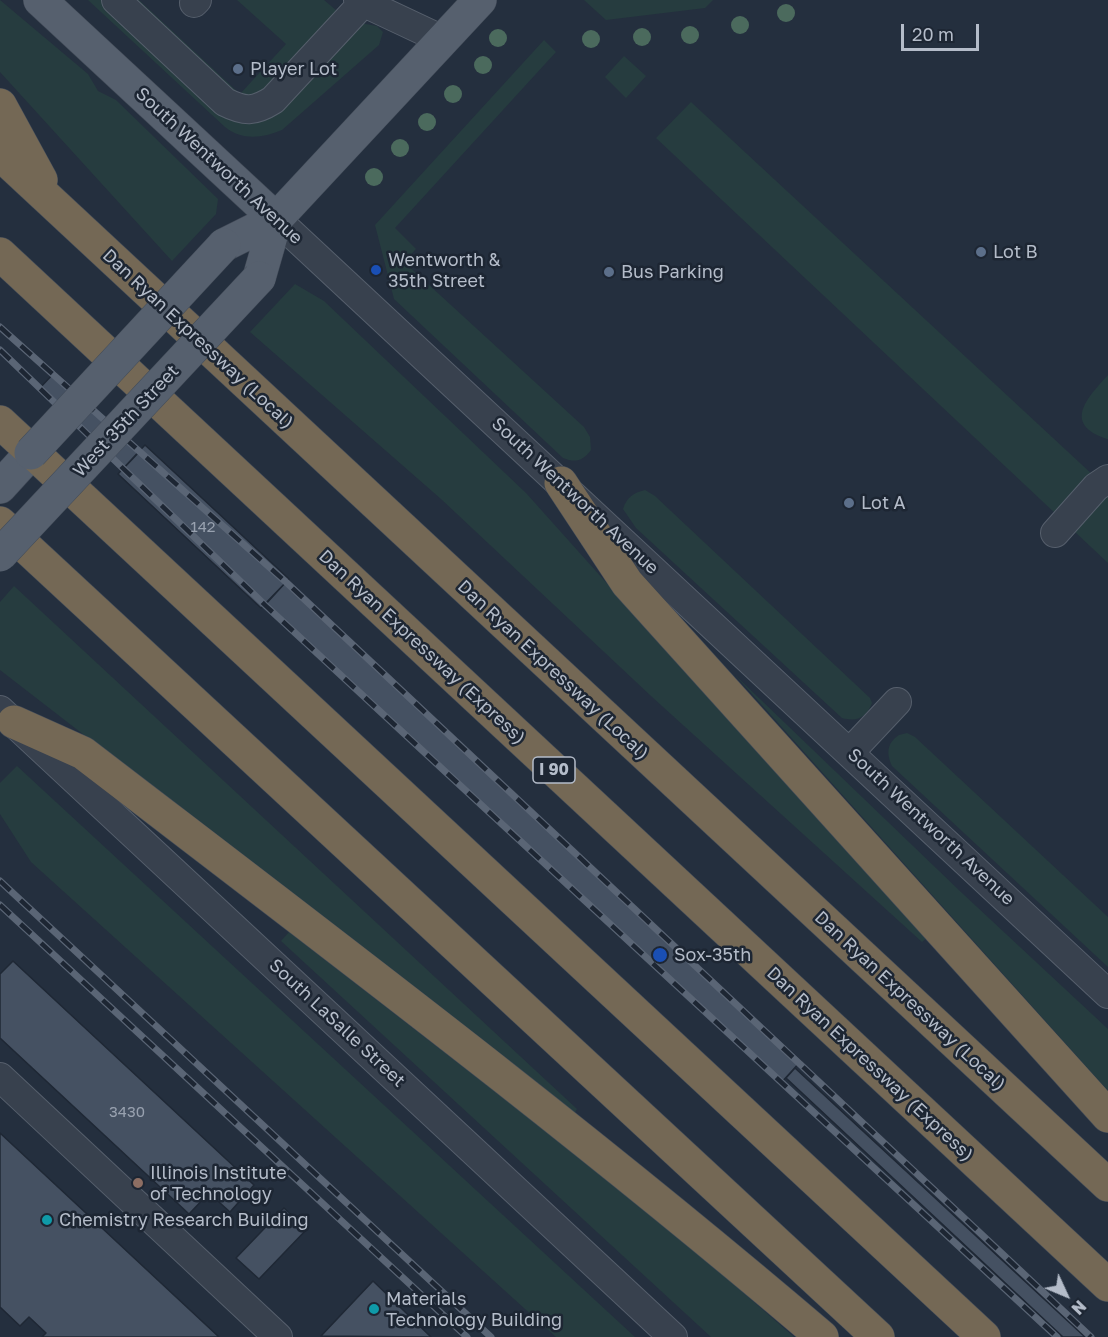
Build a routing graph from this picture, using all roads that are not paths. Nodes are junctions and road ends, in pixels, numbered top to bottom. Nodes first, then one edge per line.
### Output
1 (40, 0) edge
2 (116, 0) edge
3 (480, 0) edge
4 (360, 1) edge
5 (443, 40) junction
6 (0, 105) edge
7 (0, 154) edge
8 (55, 205) junction
9 (276, 219) junction
10 (0, 254) edge
11 (0, 422) edge
12 (1108, 479) edge
13 (561, 483) junction
14 (0, 487) edge
15 (0, 523) edge
16 (1055, 532) dead end
17 (0, 555) edge
18 (897, 702) dead end
19 (7, 716) edge
20 (850, 752) junction
21 (1108, 994) edge
22 (0, 1077) edge
23 (1108, 1116) edge
24 (1108, 1185) edge
25 (1108, 1285) edge
26 (278, 1337) edge
27 (673, 1337) edge
28 (822, 1337) edge
29 (878, 1337) edge
30 (984, 1337) edge

1 - 9 main road, South Wentworth Avenue
2 - 4 street
3 - 5 main road, West 35th Street
4 - 5 street
5 - 9 main road, West 35th Street
6 - 8 highway
7 - 8 highway, Dan Ryan Expressway (Local)
8 - 24 highway, Dan Ryan Expressway (Local)
9 - 13 street, South Wentworth Avenue
9 - 14 main road, West 35th Street, bridge
9 - 17 main road, West 35th Street, bridge
10 - 25 highway, Dan Ryan Expressway (Express) / I 90
11 - 30 highway
12 - 16 street
13 - 20 street, South Wentworth Avenue
13 - 23 highway
15 - 29 highway
18 - 20 street
19 - 27 street, South LaSalle Street
19 - 28 highway
20 - 21 street, South Wentworth Avenue
22 - 26 street

